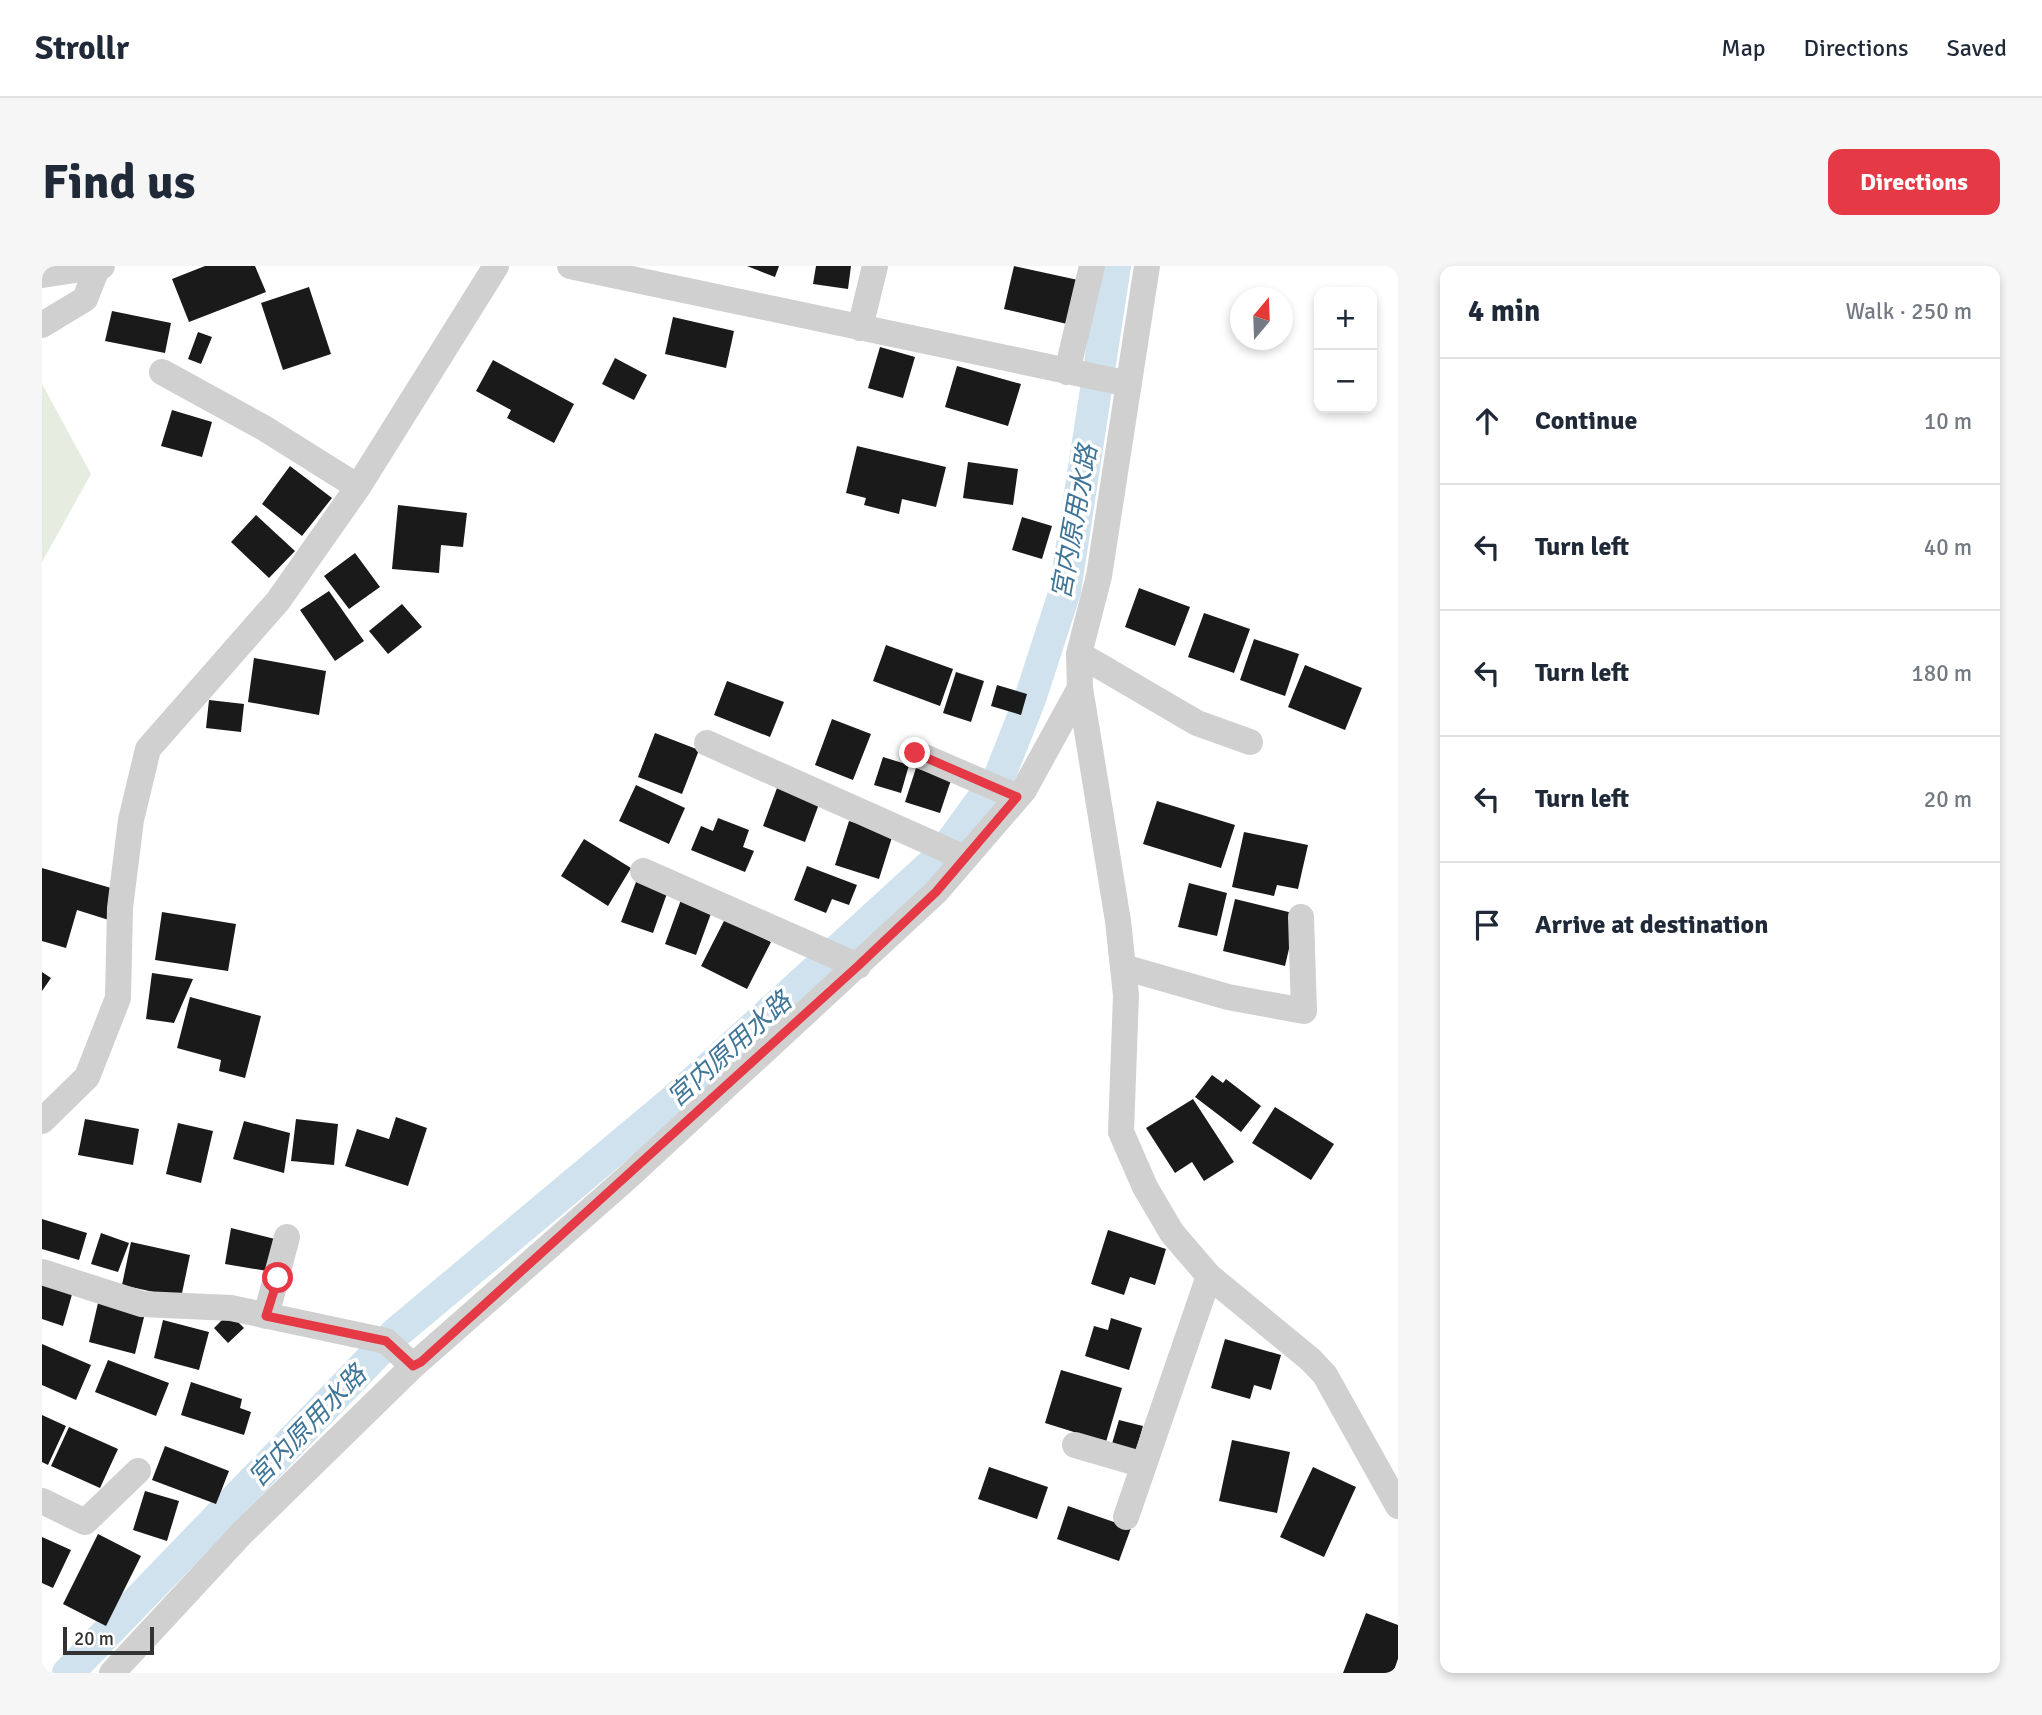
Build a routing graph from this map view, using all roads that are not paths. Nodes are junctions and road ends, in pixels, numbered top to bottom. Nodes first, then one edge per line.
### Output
1 (100, 266) edge
2 (496, 266) edge
3 (570, 266) edge
4 (875, 266) edge
5 (1092, 266) edge
6 (1147, 266) edge
7 (42, 275) edge
8 (42, 325) edge
9 (860, 328) junction
10 (162, 372) dead end
11 (1073, 373) junction
12 (1123, 382) junction
13 (358, 487) junction
14 (1079, 654) junction
15 (1080, 688) junction
16 (1250, 742) dead end
17 (707, 743) dead end
18 (915, 753) dead end
19 (1016, 797) junction
20 (964, 858) junction
21 (643, 871) dead end
22 (1301, 917) dead end
23 (857, 966) junction
24 (1123, 967) junction
25 (42, 1121) edge
26 (287, 1237) dead end
27 (42, 1272) edge
28 (1209, 1276) junction
29 (266, 1316) junction
30 (410, 1363) junction
31 (1075, 1445) dead end
32 (1143, 1465) junction
33 (138, 1471) dead end
34 (42, 1502) edge
35 (1398, 1506) edge
36 (1126, 1517) dead end
37 (111, 1673) edge

1 - 7 street
1 - 8 street
2 - 13 street
3 - 9 street
4 - 9 street
5 - 11 street
6 - 12 street
9 - 11 street
10 - 13 street
11 - 12 street
12 - 14 street
13 - 25 street
14 - 15 street
14 - 16 street
15 - 19 street
15 - 24 street
17 - 20 street
18 - 19 street
19 - 20 street
20 - 23 street
21 - 23 street
22 - 24 street
23 - 30 street
24 - 28 street
26 - 29 street
27 - 29 street
28 - 32 street
28 - 35 street
29 - 30 street
30 - 37 street
31 - 32 street
32 - 36 street
33 - 34 street

